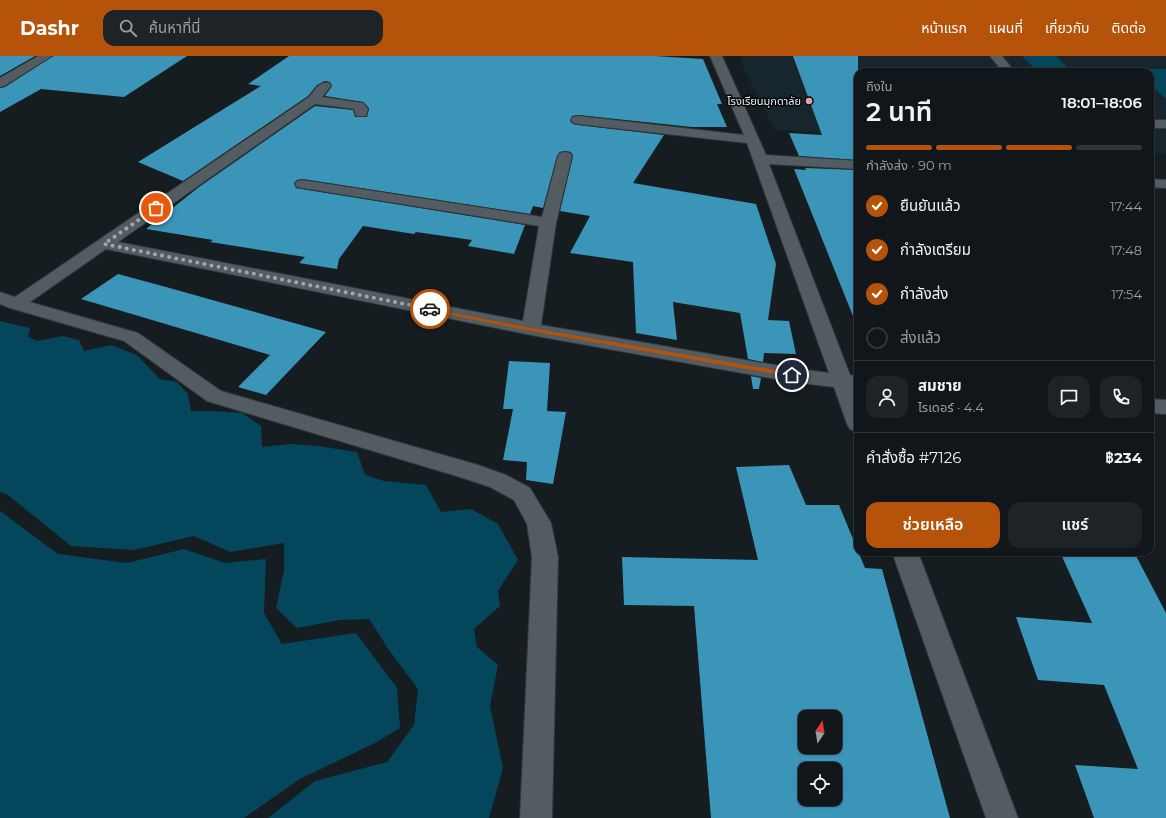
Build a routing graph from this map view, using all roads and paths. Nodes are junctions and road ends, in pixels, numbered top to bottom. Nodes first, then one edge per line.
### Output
1 (46, 56) edge
2 (716, 56) edge
3 (996, 56) edge
4 (1006, 68) edge
5 (0, 83) edge
6 (324, 86) dead end
7 (313, 100) junction
8 (361, 113) dead end
9 (578, 120) dead end
10 (1154, 124) edge
11 (1166, 124) edge
12 (753, 140) junction
13 (565, 156) dead end
14 (760, 159) junction
15 (854, 165) edge
16 (1154, 183) edge
17 (302, 184) dead end
18 (1166, 184) edge
19 (548, 223) junction
20 (104, 244) junction
21 (8, 300) edge
22 (531, 330) junction
23 (850, 382) edge
24 (854, 403) edge
25 (1154, 406) edge
26 (1166, 407) edge
27 (906, 556) edge
28 (536, 818) edge
29 (1002, 818) edge

1 - 5 street
2 - 12 street
3 - 4 street
6 - 7 street
7 - 8 street
7 - 20 street
9 - 12 street
10 - 11 street
12 - 14 street
13 - 19 street
14 - 15 street
14 - 23 street
16 - 18 street
17 - 19 street
19 - 22 street
20 - 21 street
20 - 22 street
21 - 28 street
22 - 23 street
23 - 24 street
25 - 26 street
27 - 29 street

